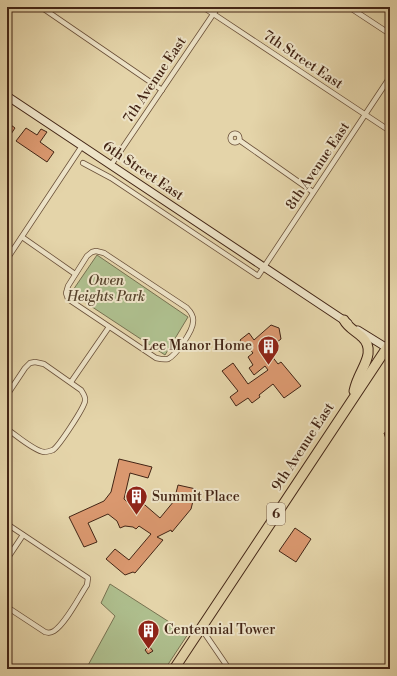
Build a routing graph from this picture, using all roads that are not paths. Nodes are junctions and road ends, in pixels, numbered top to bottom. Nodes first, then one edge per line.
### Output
1 (41, 7) edge
2 (203, 7) edge
3 (218, 7) edge
4 (349, 7) edge
5 (214, 14) junction
6 (390, 34) edge
7 (390, 77) edge
8 (162, 90) junction
9 (7, 96) edge
10 (365, 115) junction
11 (390, 132) edge
12 (239, 140) dead end
13 (82, 146) junction
14 (83, 163) dead end
15 (111, 165) junction
16 (313, 192) junction
17 (22, 237) junction
18 (7, 259) edge
19 (264, 267) junction
20 (75, 274) junction
21 (344, 320) junction
22 (109, 327) junction
23 (389, 347) edge
24 (70, 382) junction
25 (7, 394) edge
26 (351, 400) junction
27 (7, 430) edge
28 (7, 524) edge
29 (23, 535) junction
30 (7, 559) edge
31 (7, 607) edge
32 (201, 628) junction
33 (174, 669) edge
34 (229, 669) edge

1 - 8 street
2 - 5 street, 7th Street East
3 - 5 street, 7th Avenue East
4 - 6 street
5 - 8 street, 7th Avenue East
5 - 10 street, 7th Street East
7 - 10 street, 8th Avenue East
8 - 15 street, 7th Avenue East
9 - 13 main road, 6th Street East
10 - 11 street, 7th Street East
10 - 16 street, 8th Avenue East
12 - 16 street
13 - 15 main road, 6th Street East
13 - 17 street
14 - 19 street, 6th Street East
15 - 19 main road, 6th Street East
16 - 19 street, 8th Avenue East
17 - 18 street
17 - 20 street
19 - 21 main road, 6th Street East
20 - 22 street
20 - 22 street
21 - 23 main road, 6th Street East
21 - 26 highway
22 - 24 street
23 - 26 highway, 9th Avenue East / 6
24 - 25 street
24 - 27 street
26 - 32 highway, 9th Avenue East / 6
28 - 29 street
29 - 30 street
29 - 31 street
32 - 33 highway, 6
32 - 34 street

